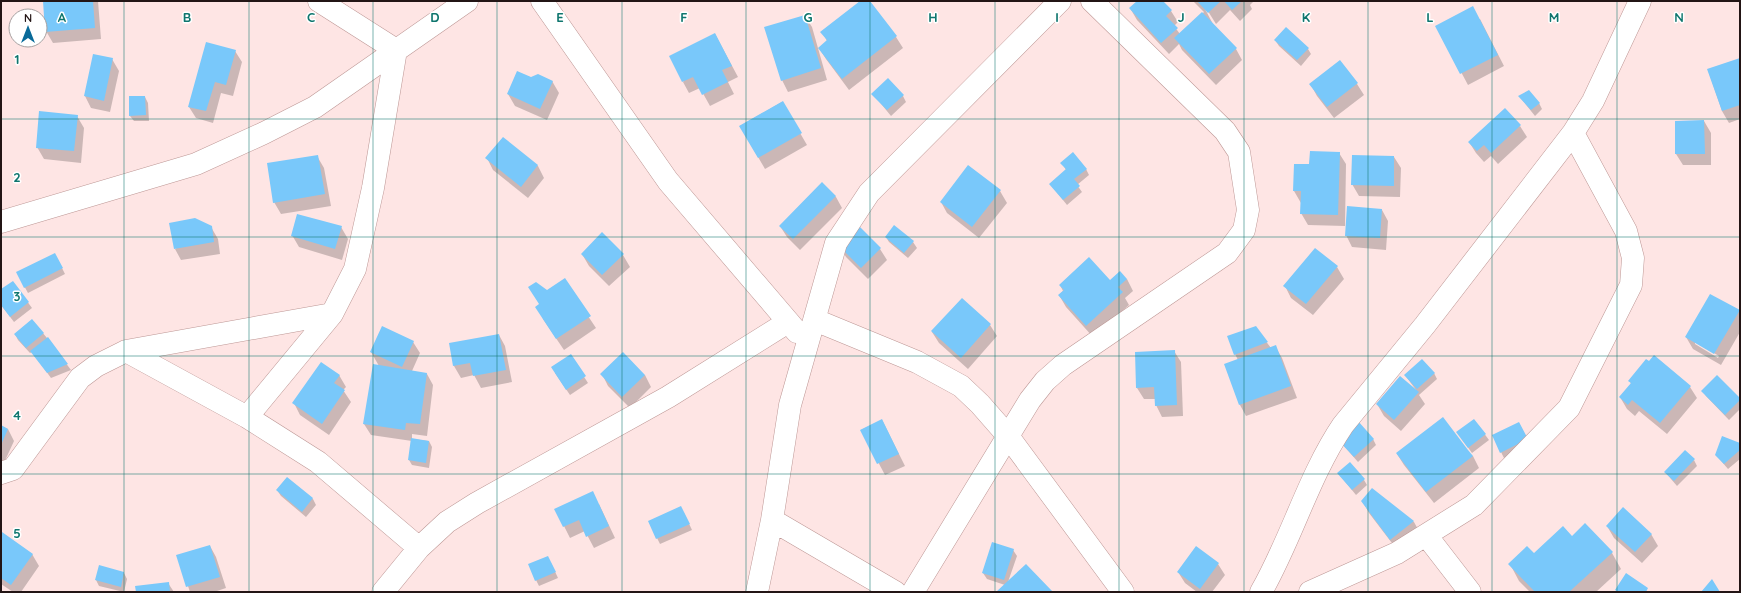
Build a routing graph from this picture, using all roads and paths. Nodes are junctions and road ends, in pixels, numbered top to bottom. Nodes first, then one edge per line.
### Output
1 (319, 1) edge
2 (467, 1) edge
3 (542, 1) edge
4 (1060, 1) edge
5 (1092, 1) edge
6 (1640, 1) edge
7 (396, 50) junction
8 (1573, 133) junction
9 (1, 222) edge
10 (332, 314) junction
11 (815, 320) junction
12 (788, 322) junction
13 (808, 345) junction
14 (126, 351) junction
15 (247, 417) junction
16 (1008, 436) junction
17 (1, 473) edge
18 (772, 520) junction
19 (1426, 535) junction
20 (419, 548) junction
21 (383, 592) edge
22 (756, 592) edge
23 (895, 592) edge
24 (913, 592) edge
25 (1124, 592) edge
26 (1261, 592) edge
27 (1310, 592) edge
28 (1470, 592) edge

1 - 7 street
2 - 7 street
3 - 12 street
4 - 11 street
5 - 16 street
6 - 8 street
7 - 9 street
7 - 10 street
8 - 19 street
8 - 26 street
10 - 14 street
10 - 15 street
11 - 13 street
11 - 16 street
12 - 13 street
12 - 20 street
13 - 18 street
14 - 15 street
14 - 17 street
15 - 20 street
16 - 24 street
16 - 25 street
18 - 22 street
18 - 23 street
19 - 27 street
19 - 28 street
20 - 21 street

